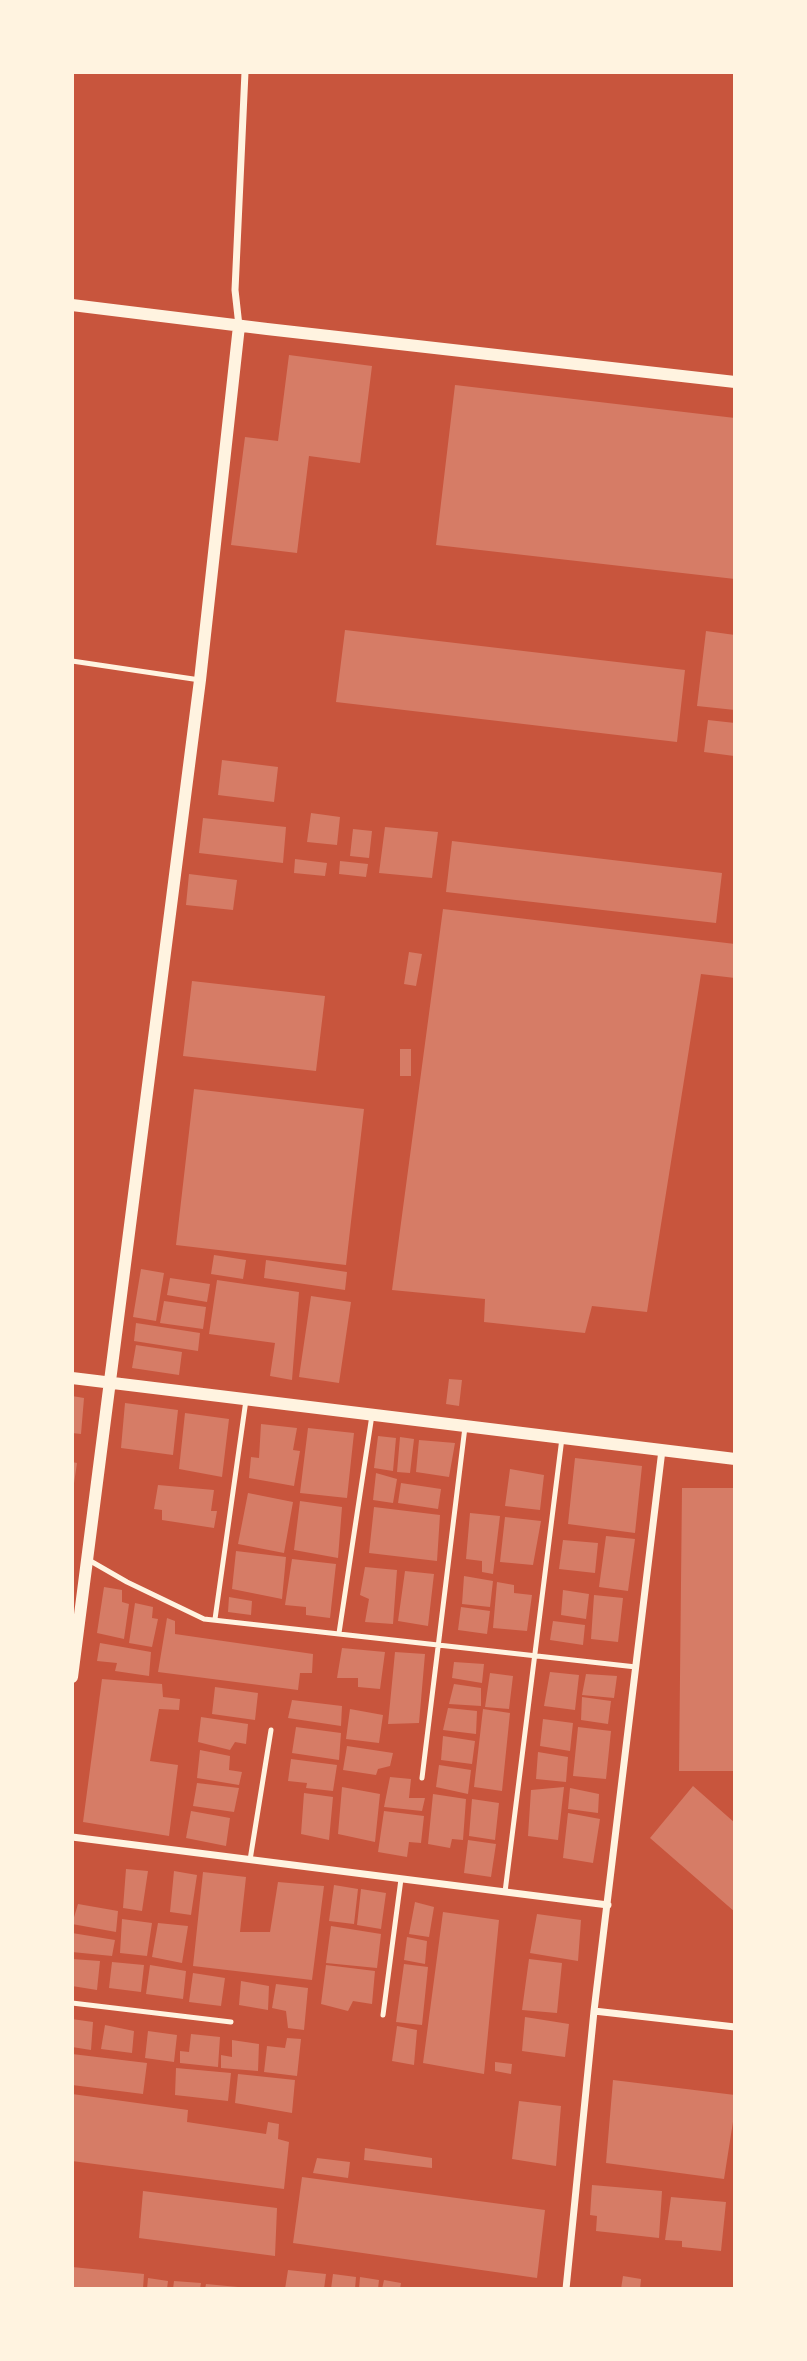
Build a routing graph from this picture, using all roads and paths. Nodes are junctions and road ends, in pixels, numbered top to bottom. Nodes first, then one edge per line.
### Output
1 (245, 72) edge
2 (72, 305) edge
3 (239, 326) junction
4 (735, 382) edge
5 (72, 661) edge
6 (200, 680) junction
7 (72, 1378) edge
8 (110, 1383) junction
9 (246, 1399) junction
10 (372, 1415) junction
11 (465, 1426) junction
12 (562, 1438) junction
13 (662, 1450) junction
14 (735, 1459) edge
15 (87, 1559) junction
16 (215, 1619) junction
17 (339, 1633) junction
18 (438, 1644) junction
19 (535, 1655) junction
20 (636, 1667) junction
21 (72, 1677) edge
22 (271, 1730) dead end
23 (422, 1778) dead end
24 (72, 1837) edge
25 (250, 1860) junction
26 (401, 1879) junction
27 (505, 1892) junction
28 (608, 1905) junction
29 (72, 2003) edge
30 (594, 2011) junction
31 (383, 2015) dead end
32 (231, 2022) dead end
33 (735, 2027) edge
34 (566, 2289) edge

1 - 3 street
2 - 3 street
3 - 4 street
3 - 6 street
5 - 6 lane
6 - 8 street
7 - 8 street
8 - 9 street
8 - 15 street
9 - 10 street
9 - 16 lane
10 - 11 street
10 - 17 lane
11 - 12 street
11 - 18 lane
12 - 13 street
12 - 19 lane
13 - 14 street
13 - 20 street
15 - 16 lane
15 - 21 street
16 - 17 lane
17 - 18 lane
18 - 19 lane
18 - 23 lane
19 - 20 lane
19 - 27 lane
20 - 28 street
22 - 25 lane
24 - 25 street
25 - 26 street
26 - 27 street
26 - 31 lane
27 - 28 street
28 - 30 street
29 - 32 lane
30 - 33 street
30 - 34 street

